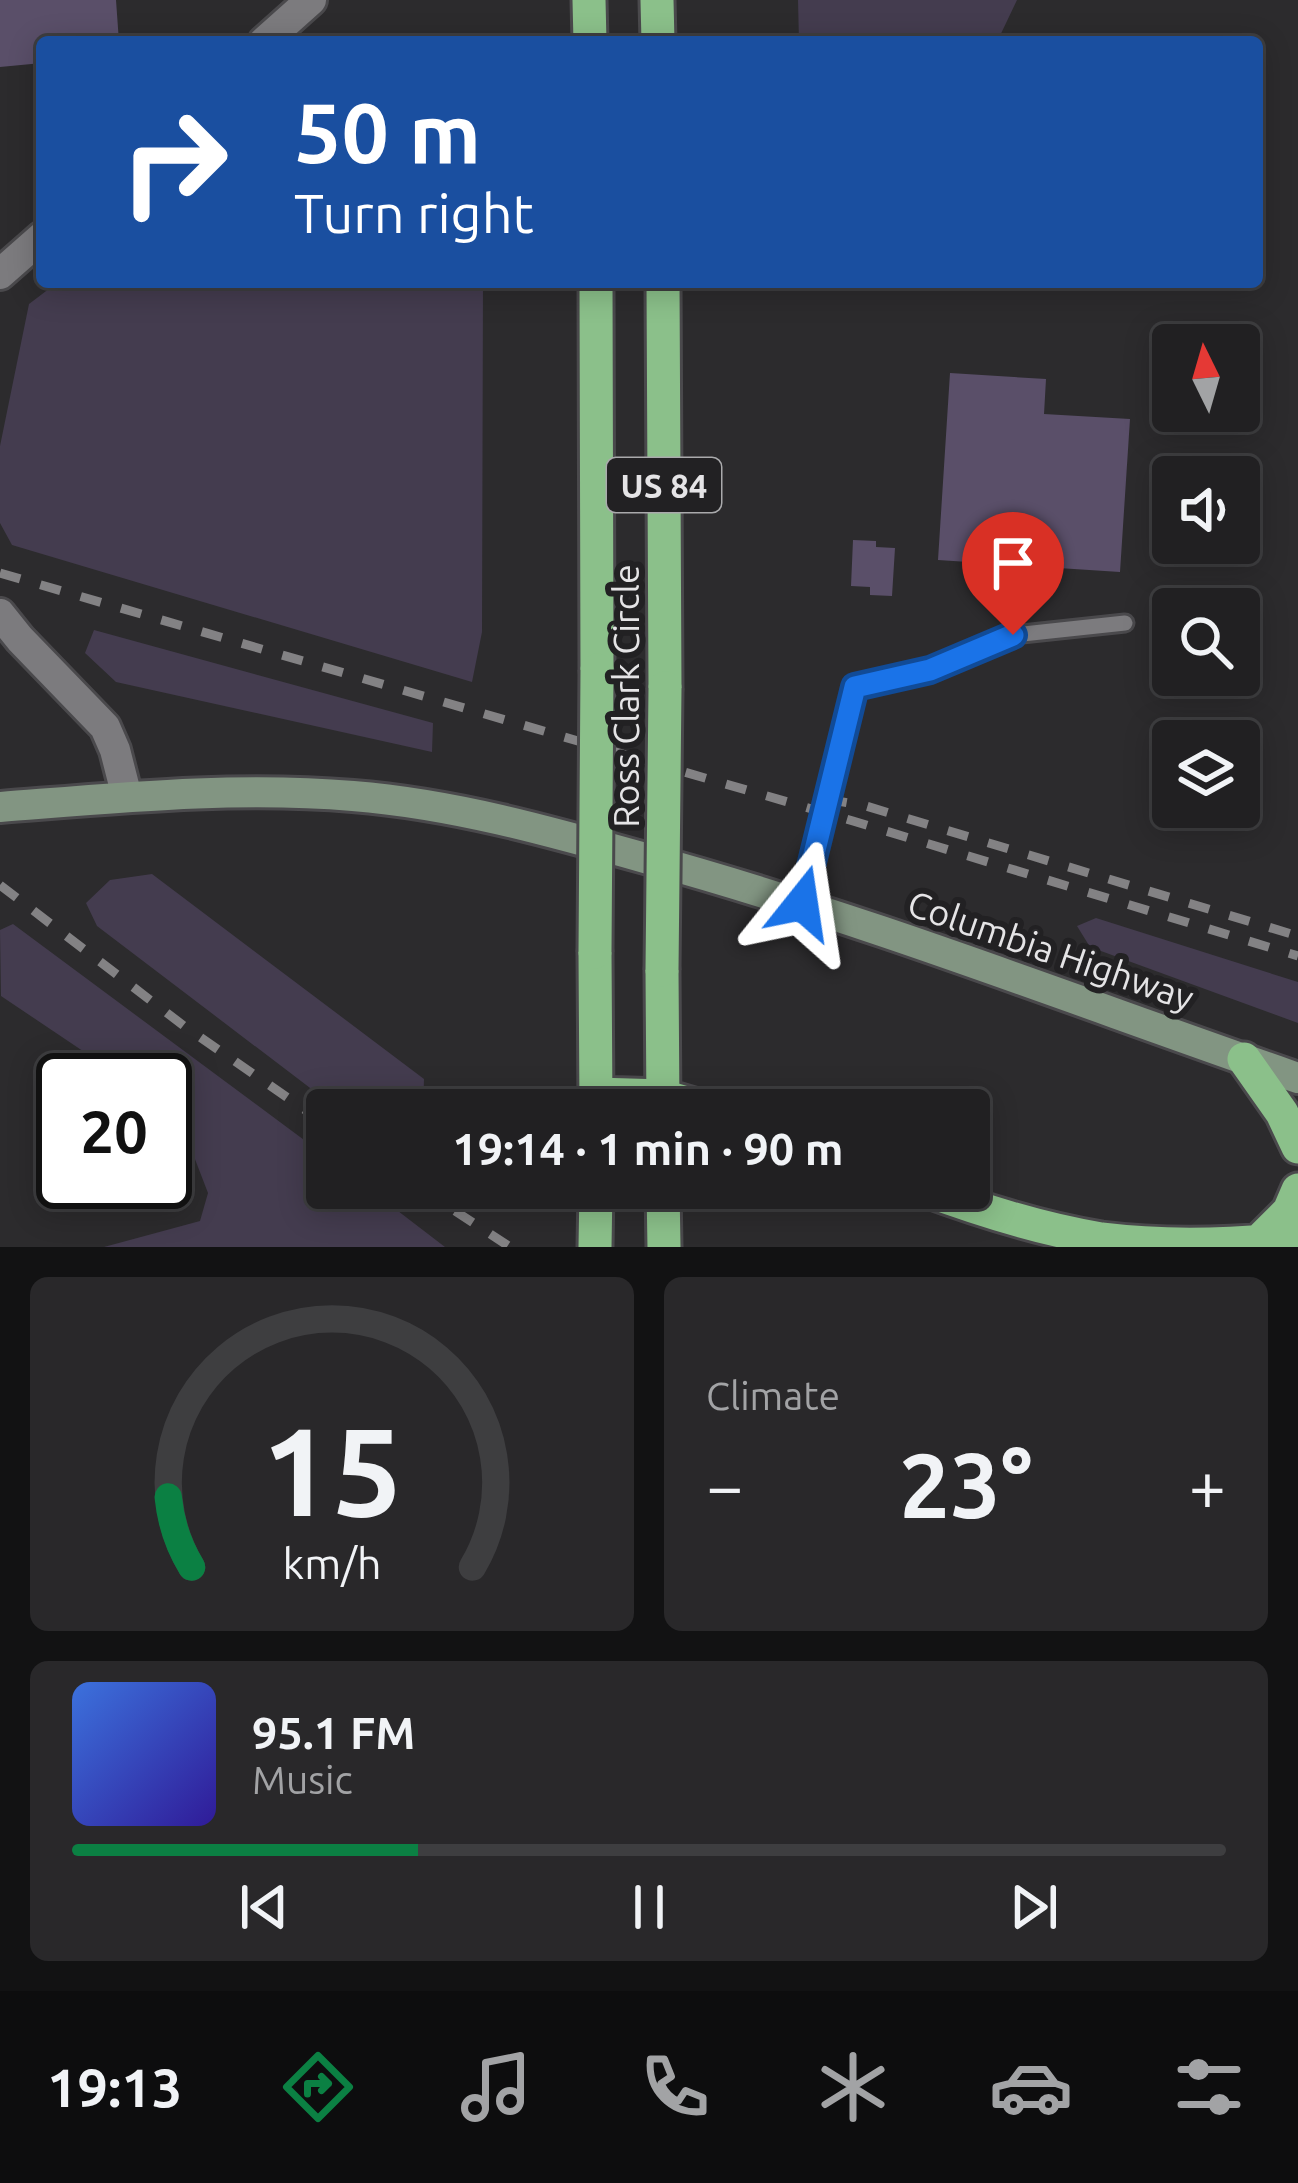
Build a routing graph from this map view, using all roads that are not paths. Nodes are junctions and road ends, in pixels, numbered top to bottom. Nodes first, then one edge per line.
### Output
1 (311, 0) edge
2 (589, 0) edge
3 (657, 0) edge
4 (271, 36) edge
5 (590, 36) edge
6 (658, 36) edge
7 (36, 242) edge
8 (0, 274) edge
9 (596, 288) edge
10 (663, 288) edge
11 (0, 614) edge
12 (1124, 623) dead end
13 (128, 797) junction
14 (0, 807) edge
15 (802, 903) junction
16 (1244, 1059) junction
17 (1298, 1078) edge
18 (596, 1089) edge
19 (663, 1089) edge
20 (1298, 1147) edge
21 (1298, 1190) edge
22 (596, 1209) edge
23 (663, 1209) edge
24 (679, 1209) edge
25 (980, 1209) edge
26 (1298, 1238) edge
27 (664, 1242) edge
28 (1257, 1243) junction
29 (596, 1247) edge

1 - 4 street
2 - 5 highway
3 - 6 highway
7 - 8 street
9 - 18 highway, Ross Clark Circle / US 84, bridge
10 - 19 highway, Ross Clark Circle / US 84, bridge
11 - 13 street
12 - 15 lane
13 - 14 main road, Columbia Highway
13 - 15 main road, Columbia Highway
15 - 16 main road, Columbia Highway
16 - 17 main road, Columbia Highway
16 - 20 highway
21 - 28 highway
22 - 29 highway
23 - 27 highway
24 - 27 highway
25 - 28 highway
26 - 28 highway

